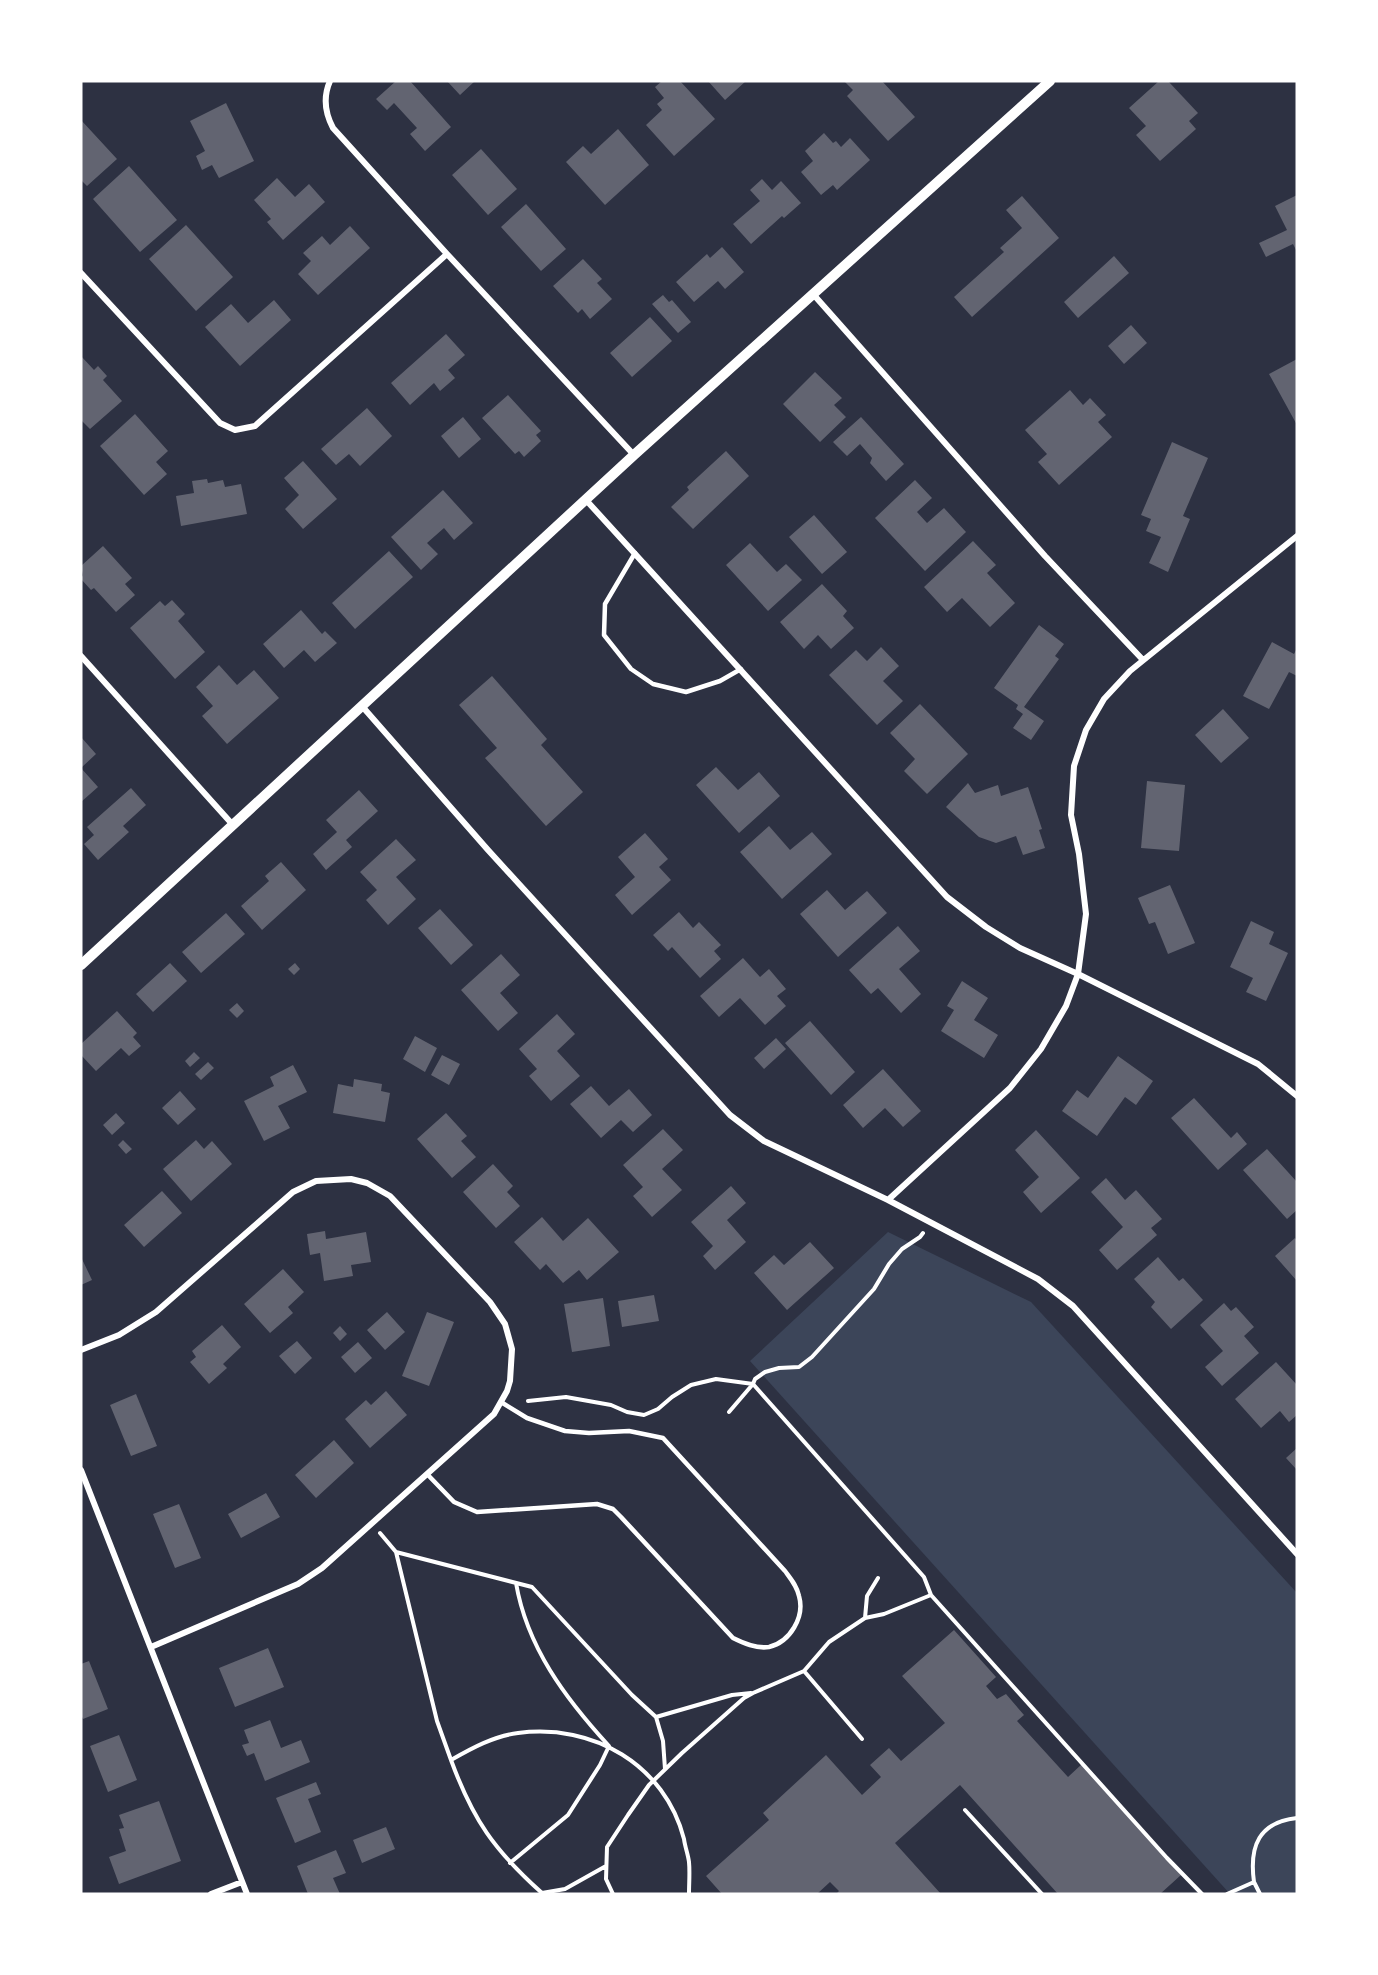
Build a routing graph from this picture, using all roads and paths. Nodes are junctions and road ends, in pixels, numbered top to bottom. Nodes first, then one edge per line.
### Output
1 (330, 81) edge
2 (1050, 81) edge
3 (447, 254) junction
4 (81, 273) edge
5 (813, 294) junction
6 (634, 455) junction
7 (586, 500) junction
8 (1297, 536) edge
9 (635, 553) junction
10 (81, 656) edge
11 (1143, 660) junction
12 (741, 669) junction
13 (361, 705) junction
14 (232, 825) junction
15 (81, 965) edge
16 (1078, 974) junction
17 (1297, 1096) edge
18 (888, 1200) junction
19 (929, 1222) junction
20 (81, 1350) edge
21 (753, 1384) junction
22 (501, 1402) junction
23 (729, 1412) dead end
24 (81, 1470) edge
25 (427, 1474) junction
26 (372, 1523) junction
27 (396, 1552) junction
28 (1297, 1554) edge
29 (878, 1578) dead end
30 (516, 1583) junction
31 (931, 1595) junction
32 (865, 1618) junction
33 (151, 1647) junction
34 (804, 1671) junction
35 (753, 1693) junction
36 (656, 1717) junction
37 (862, 1739) dead end
38 (609, 1746) junction
39 (451, 1760) junction
40 (665, 1769) junction
41 (653, 1781) junction
42 (965, 1810) dead end
43 (1297, 1818) edge
44 (510, 1863) junction
45 (606, 1866) junction
46 (242, 1882) junction
47 (1254, 1882) junction
48 (211, 1894) edge
49 (247, 1894) edge
50 (542, 1894) edge
51 (613, 1894) edge
52 (689, 1894) edge
53 (1042, 1894) edge
54 (1202, 1894) edge
55 (1227, 1894) edge
56 (1260, 1894) edge

1 - 3 street
2 - 5 street
3 - 4 street
3 - 6 street
5 - 6 street
5 - 11 street
6 - 7 street
7 - 9 street
7 - 13 street
8 - 11 street
9 - 12 street
9 - 12 lane
10 - 14 street
11 - 16 street
12 - 16 street
13 - 14 street
13 - 18 street
14 - 15 street
16 - 17 street
16 - 18 street
18 - 19 street
19 - 21 path
19 - 28 street
20 - 22 street
21 - 22 path
21 - 23 path
21 - 31 path
22 - 25 street
22 - 25 lane
24 - 33 street
25 - 26 street
26 - 27 path
26 - 33 street
27 - 30 path
27 - 39 path
29 - 32 path
30 - 36 path
30 - 38 path
31 - 32 path
31 - 54 path
32 - 34 path
33 - 46 street
34 - 35 path
34 - 37 path
35 - 36 path
35 - 40 path
36 - 40 path
38 - 39 path
38 - 41 path
38 - 44 path
39 - 44 path
40 - 41 path
41 - 45 path
41 - 52 path
42 - 53 path
43 - 47 path
44 - 50 path
45 - 50 path
45 - 51 path
46 - 48 street
46 - 49 street
47 - 55 path
47 - 56 path

